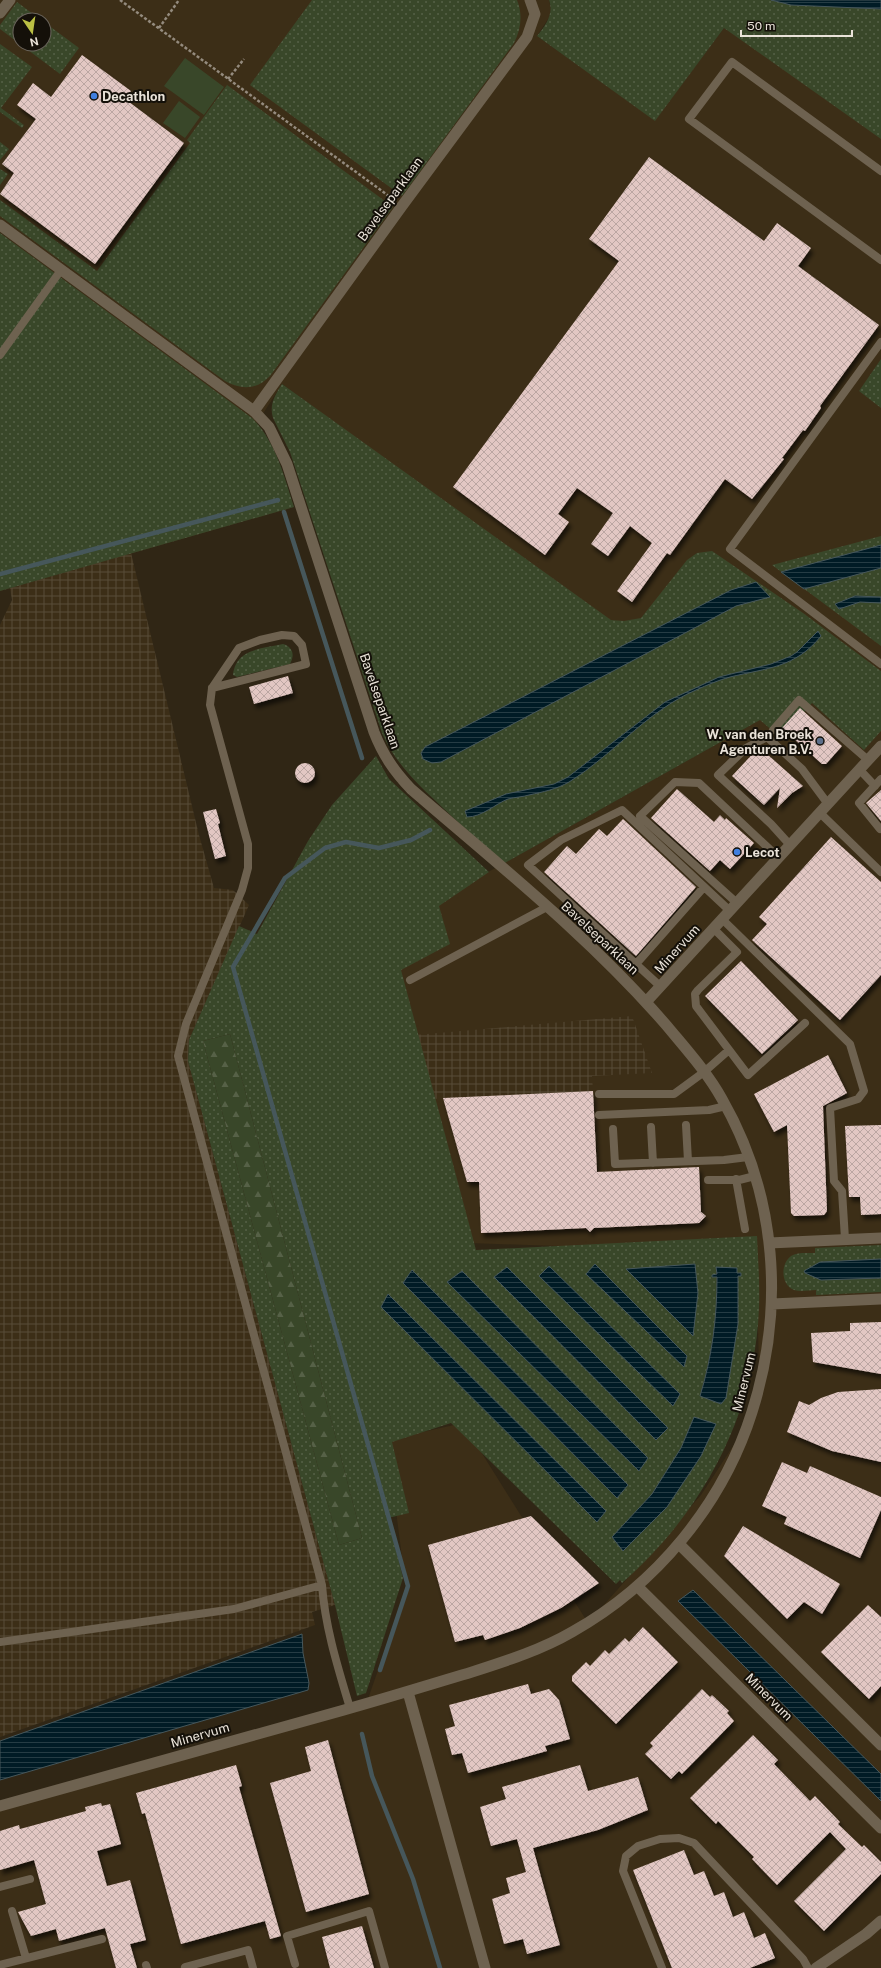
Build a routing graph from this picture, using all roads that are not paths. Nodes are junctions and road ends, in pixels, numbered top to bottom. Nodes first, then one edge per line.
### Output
1 (10, 0) edge
2 (530, 0) edge
3 (0, 13) edge
4 (881, 171) edge
5 (0, 225) edge
6 (881, 260) edge
7 (61, 270) junction
8 (881, 342) edge
9 (0, 355) edge
10 (254, 411) junction
11 (881, 664) edge
12 (212, 688) junction
13 (773, 730) dead end
14 (881, 746) edge
15 (868, 760) junction
16 (860, 770) junction
17 (881, 779) edge
18 (874, 786) junction
19 (828, 804) junction
20 (820, 813) junction
21 (880, 829) dead end
22 (790, 845) junction
23 (779, 858) junction
24 (881, 872) edge
25 (704, 887) junction
26 (547, 907) junction
27 (730, 911) junction
28 (714, 929) junction
29 (636, 964) junction
30 (410, 980) dead end
31 (661, 987) junction
32 (646, 1002) junction
33 (805, 1023) dead end
34 (729, 1050) junction
35 (704, 1072) junction
36 (599, 1094) dead end
37 (726, 1106) junction
38 (599, 1115) dead end
39 (686, 1125) dead end
40 (651, 1127) dead end
41 (613, 1129) dead end
42 (748, 1157) junction
43 (688, 1161) junction
44 (653, 1162) junction
45 (755, 1176) junction
46 (736, 1179) junction
47 (708, 1180) dead end
48 (746, 1229) dead end
49 (881, 1238) edge
50 (845, 1239) junction
51 (769, 1243) junction
52 (881, 1299) edge
53 (772, 1304) junction
54 (679, 1544) junction
55 (322, 1585) junction
56 (637, 1586) junction
57 (0, 1642) edge
58 (408, 1692) junction
59 (350, 1708) junction
60 (881, 1745) edge
61 (0, 1806) edge
62 (881, 1828) edge
63 (30, 1879) dead end
64 (0, 1887) edge
65 (12, 1911) dead end
66 (881, 1921) edge
67 (102, 1939) dead end
68 (26, 1958) junction
69 (295, 1964) dead end
70 (0, 1965) edge
71 (186, 1968) edge
72 (253, 1968) edge
73 (385, 1968) edge
74 (485, 1968) edge
75 (662, 1968) edge
76 (808, 1968) edge
77 (816, 1968) edge

1 - 3 street
2 - 10 street, Bavelseparklaan
4 - 6 lane
5 - 7 street, Bavelseparklaan
7 - 9 lane
7 - 10 street, Bavelseparklaan
8 - 11 lane
10 - 26 street, Bavelseparklaan
12 - 12 lane
12 - 55 lane
13 - 15 lane
14 - 15 street, Minervum
15 - 16 street, Minervum
16 - 18 lane
16 - 19 street, Minervum
17 - 18 lane
18 - 21 lane
19 - 20 street, Minervum
19 - 22 lane
20 - 22 street, Minervum
20 - 24 lane
22 - 23 street, Minervum
23 - 27 street, Minervum
23 - 27 lane
25 - 27 lane
25 - 29 lane
25 - 29 lane
26 - 30 lane
26 - 32 street, Bavelseparklaan
27 - 28 street, Minervum
27 - 50 lane
28 - 31 street, Minervum
28 - 34 lane
29 - 31 lane
31 - 32 street, Minervum
32 - 35 street, Minervum
33 - 34 lane
34 - 35 lane
35 - 36 lane
35 - 37 street, Minervum
37 - 38 lane
37 - 42 street, Minervum
39 - 43 lane
40 - 44 lane
41 - 44 lane
42 - 43 lane
42 - 45 street, Minervum
43 - 44 lane
45 - 46 lane
45 - 51 street, Minervum
46 - 47 lane
46 - 48 lane
49 - 50 street
50 - 51 street
51 - 53 street, Minervum
52 - 53 street
53 - 54 street, Minervum
54 - 56 street, Minervum
54 - 60 street
55 - 57 lane
55 - 59 lane
56 - 58 street, Minervum
56 - 62 street, Minervum
58 - 59 street, Minervum
58 - 74 street
59 - 61 street, Minervum
63 - 64 lane
65 - 68 lane
66 - 77 street
67 - 68 lane
68 - 70 lane
69 - 73 lane
71 - 72 lane
75 - 76 lane

